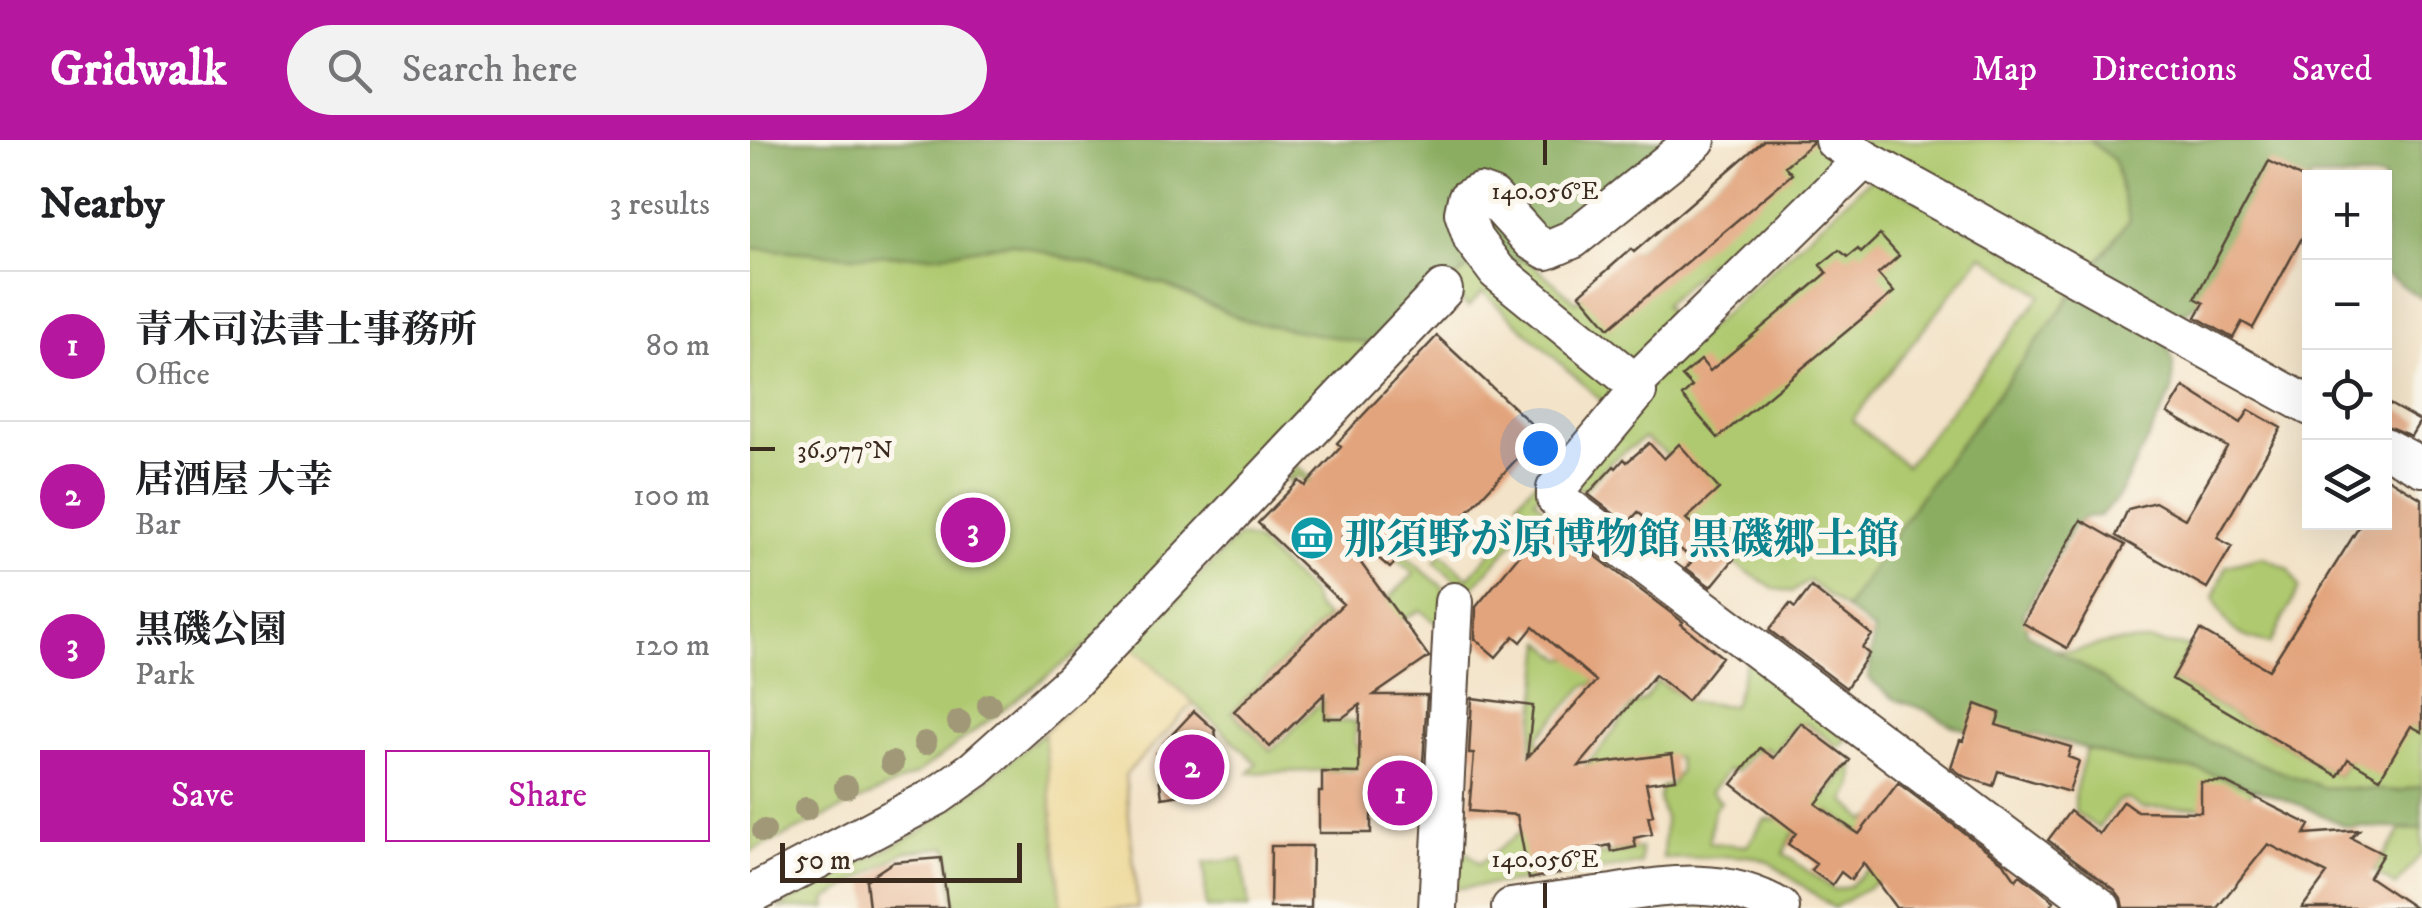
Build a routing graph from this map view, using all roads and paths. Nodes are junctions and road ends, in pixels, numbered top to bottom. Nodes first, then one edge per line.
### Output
1 (1696, 140) edge
2 (1849, 149) edge
3 (1443, 290) dead end
4 (1635, 383) junction
5 (2302, 402) edge
6 (2392, 450) edge
7 (2422, 467) edge
8 (1454, 602) dead end
9 (750, 895) edge
10 (1438, 908) edge
11 (1510, 908) edge
12 (1780, 908) edge
13 (2100, 908) edge

1 - 4 street
2 - 4 street
2 - 5 street
3 - 9 street
4 - 13 street
6 - 7 street
8 - 10 street
11 - 12 street

